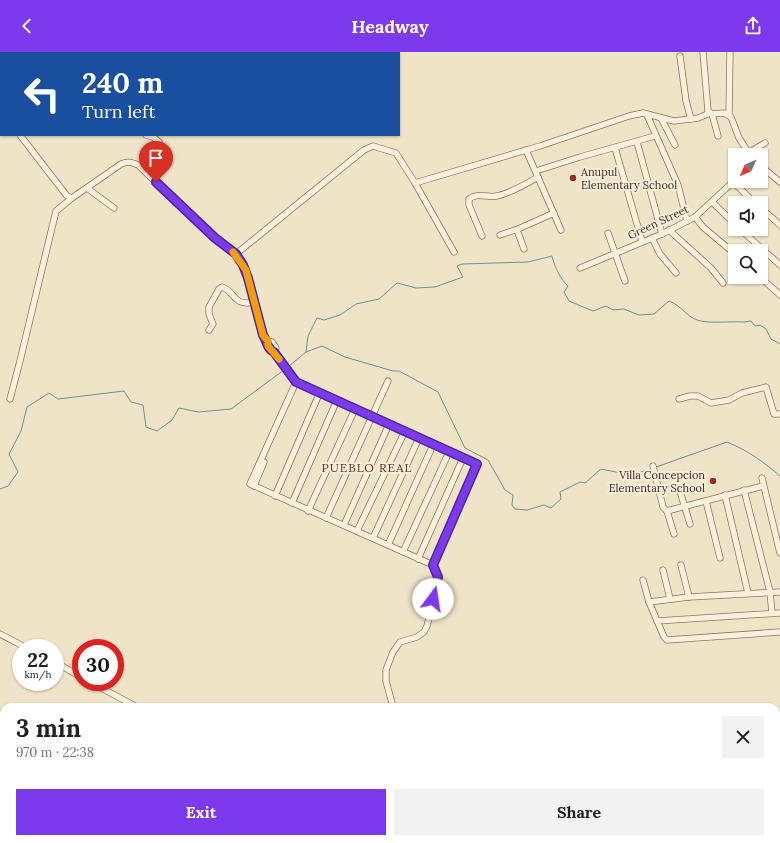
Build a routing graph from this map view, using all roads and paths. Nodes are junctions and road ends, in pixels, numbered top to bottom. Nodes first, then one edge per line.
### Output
1 (703, 52) edge
2 (730, 52) edge
3 (680, 56) dead end
4 (711, 114) junction
5 (647, 115) junction
6 (729, 115) junction
7 (661, 118) junction
8 (691, 119) junction
9 (21, 136) edge
10 (150, 136) edge
11 (655, 136) junction
12 (718, 136) dead end
13 (159, 142) dead end
14 (637, 142) junction
15 (765, 143) dead end
16 (675, 145) dead end
17 (615, 148) junction
18 (745, 148) edge
19 (758, 148) edge
20 (526, 150) junction
21 (536, 171) junction
22 (768, 172) edge
23 (538, 177) junction
24 (780, 182) edge
25 (415, 183) junction
26 (728, 187) edge
27 (86, 188) junction
28 (741, 188) edge
29 (748, 196) edge
30 (72, 198) junction
31 (712, 202) junction
32 (114, 208) dead end
33 (554, 213) junction
34 (768, 214) edge
35 (695, 217) junction
36 (728, 217) edge
37 (687, 221) junction
38 (780, 225) edge
39 (517, 230) junction
40 (561, 230) dead end
41 (670, 230) junction
42 (608, 233) dead end
43 (662, 234) junction
44 (500, 235) dead end
45 (482, 236) dead end
46 (748, 236) edge
47 (652, 238) junction
48 (642, 241) junction
49 (728, 248) edge
50 (524, 249) dead end
51 (454, 252) dead end
52 (614, 253) junction
53 (236, 254) junction
54 (780, 265) edge
55 (580, 268) dead end
56 (676, 273) dead end
57 (625, 281) dead end
58 (723, 283) dead end
59 (768, 284) edge
60 (780, 295) edge
61 (254, 302) junction
62 (209, 330) dead end
63 (388, 381) dead end
64 (298, 383) junction
65 (320, 392) junction
66 (10, 399) dead end
67 (679, 399) dead end
68 (337, 400) junction
69 (355, 409) junction
70 (780, 414) edge
71 (372, 417) junction
72 (389, 424) junction
73 (405, 431) junction
74 (419, 438) junction
75 (433, 445) junction
76 (449, 452) junction
77 (463, 458) junction
78 (653, 468) dead end
79 (762, 478) dead end
80 (763, 486) junction
81 (679, 488) dead end
82 (744, 490) junction
83 (725, 495) junction
84 (275, 496) junction
85 (706, 501) junction
86 (292, 504) junction
87 (685, 506) junction
88 (308, 511) junction
89 (668, 511) junction
90 (326, 518) junction
91 (690, 524) dead end
92 (344, 525) junction
93 (357, 531) junction
94 (674, 534) dead end
95 (373, 538) junction
96 (388, 544) junction
97 (403, 552) junction
98 (780, 553) edge
99 (720, 558) dead end
100 (418, 559) junction
101 (433, 565) junction
102 (681, 565) dead end
103 (663, 570) dead end
104 (644, 580) dead end
105 (770, 592) junction
106 (780, 592) edge
107 (748, 593) junction
108 (689, 597) junction
109 (670, 599) junction
110 (650, 602) junction
111 (772, 613) junction
112 (780, 613) edge
113 (656, 621) junction
114 (780, 632) edge
115 (0, 634) edge
116 (12, 640) edge
117 (107, 691) edge
118 (129, 703) edge
119 (393, 703) edge
120 (739, 843) edge
121 (743, 843) edge

1 - 4 street
2 - 6 street
3 - 8 street
4 - 6 street
4 - 8 street
4 - 12 street
5 - 7 street
5 - 11 street
5 - 20 street
6 - 18 street
7 - 8 street
7 - 16 street
9 - 30 street
10 - 13 street
11 - 14 street
11 - 37 street
14 - 17 street
14 - 43 street
15 - 19 street
17 - 21 street
17 - 48 street
20 - 21 street
20 - 25 street
21 - 23 street
22 - 24 street
23 - 33 street
23 - 45 street
25 - 51 street
25 - 53 street
26 - 31 street, Green Street
27 - 30 street
27 - 32 street
27 - 53 street
28 - 29 street
30 - 66 street
31 - 35 street, Green Street
31 - 36 street
33 - 39 street
33 - 40 street
34 - 38 street
35 - 37 street, Green Street
35 - 49 street
37 - 41 street, Green Street
39 - 44 street
39 - 50 street
41 - 43 street, Green Street
41 - 58 street
42 - 52 street
43 - 47 street, Green Street
46 - 54 street
47 - 48 street, Green Street
47 - 56 street
48 - 52 street, Green Street
52 - 55 street, Green Street
52 - 57 street
53 - 61 street
59 - 60 street
61 - 62 street
61 - 64 street
63 - 71 street
64 - 65 street
64 - 84 street
65 - 68 street
65 - 84 street
67 - 70 street
68 - 69 street
68 - 86 street
69 - 71 street
69 - 88 street
71 - 72 street
71 - 90 street
72 - 73 street
72 - 92 street
73 - 74 street
73 - 93 street
74 - 75 street
74 - 95 street
75 - 76 street
75 - 96 street
76 - 77 street
76 - 97 street
77 - 100 street
77 - 101 street
78 - 89 street
79 - 80 street
80 - 82 street
80 - 98 street
81 - 87 street
82 - 83 street
82 - 105 street
83 - 85 street
83 - 107 street
84 - 86 street
85 - 87 street
85 - 99 street
86 - 88 street
87 - 89 street
87 - 91 street
88 - 90 street
89 - 94 street
90 - 92 street
92 - 93 street
93 - 95 street
95 - 96 street
96 - 97 street
97 - 100 street
100 - 101 street
101 - 119 street
102 - 108 street
103 - 109 street
104 - 110 street
105 - 106 street
105 - 107 street
105 - 111 street
107 - 108 street
108 - 109 street
109 - 110 street
110 - 113 street
111 - 112 street
111 - 113 street
113 - 114 street
115 - 116 street
117 - 118 street
120 - 121 street

